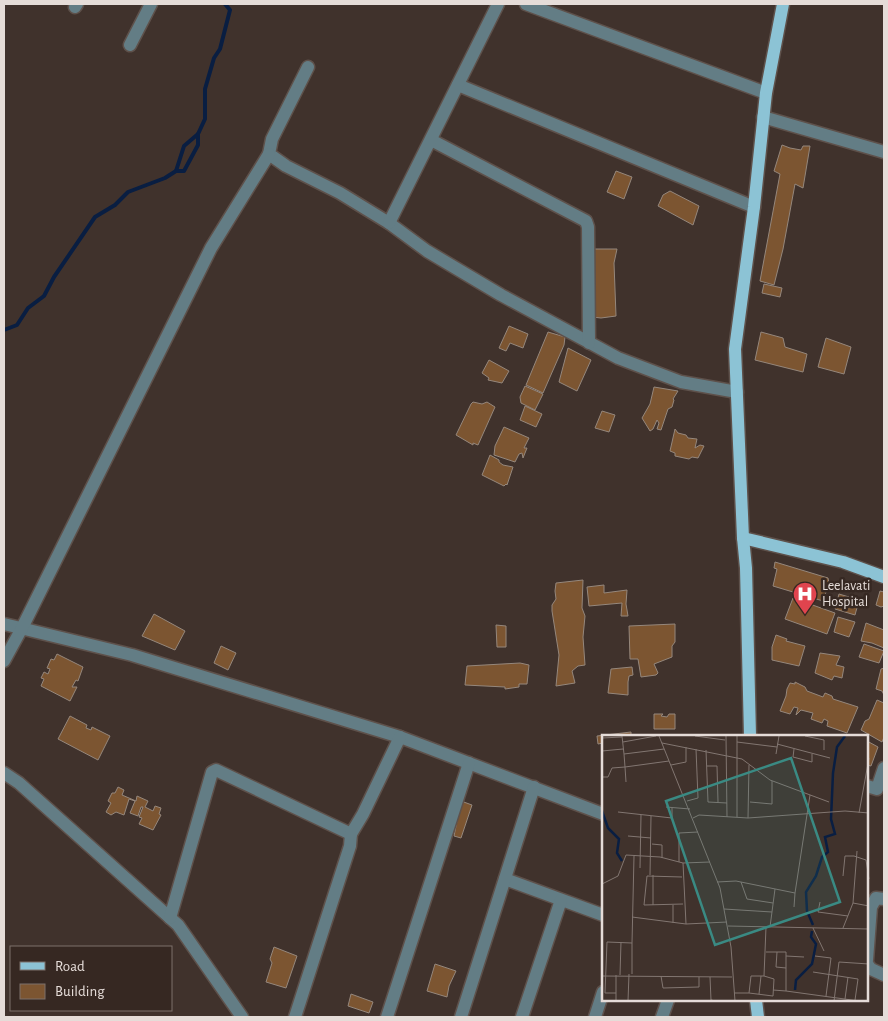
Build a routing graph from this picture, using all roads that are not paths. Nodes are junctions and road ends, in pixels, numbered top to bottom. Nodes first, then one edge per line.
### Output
1 (151, 4) edge
2 (498, 4) edge
3 (526, 4) edge
4 (783, 4) edge
5 (130, 45) dead end
6 (308, 67) dead end
7 (458, 85) junction
8 (766, 93) junction
9 (763, 117) junction
10 (431, 140) junction
11 (884, 152) edge
12 (270, 154) junction
13 (754, 206) junction
14 (389, 223) junction
15 (589, 343) junction
16 (737, 392) junction
17 (743, 538) junction
18 (884, 576) edge
19 (4, 624) edge
20 (22, 628) junction
21 (4, 661) edge
22 (750, 735) edge
23 (400, 737) junction
24 (469, 763) junction
25 (884, 768) edge
26 (4, 773) edge
27 (868, 786) edge
28 (534, 787) junction
29 (602, 814) edge
30 (351, 834) junction
31 (505, 879) junction
32 (884, 899) edge
33 (561, 900) junction
34 (602, 915) edge
35 (170, 918) junction
36 (868, 947) edge
37 (868, 965) edge
38 (884, 975) edge
39 (602, 995) edge
40 (668, 1001) edge
41 (756, 1001) edge
42 (242, 1017) edge
43 (295, 1017) edge
44 (387, 1017) edge
45 (461, 1017) edge
46 (522, 1017) edge
47 (595, 1017) edge
48 (662, 1017) edge
49 (758, 1017) edge

1 - 5 street
2 - 7 street
3 - 8 street
4 - 8 main road
6 - 12 street
7 - 10 street
7 - 13 street
8 - 9 main road
9 - 11 street
9 - 13 main road
10 - 14 street
10 - 15 street
12 - 14 street
12 - 20 street
13 - 16 main road
14 - 15 street
15 - 16 street
16 - 17 main road
17 - 18 main road
17 - 22 main road
19 - 20 street
20 - 21 street
20 - 23 street
23 - 24 street
23 - 30 street
24 - 28 street
24 - 44 street
25 - 27 street
26 - 35 street
28 - 29 street
28 - 31 street
30 - 35 street
30 - 43 street
31 - 33 street
31 - 45 street
32 - 36 street
33 - 34 street
33 - 46 street
35 - 42 street
37 - 38 street
39 - 47 street
40 - 48 street
41 - 49 main road

